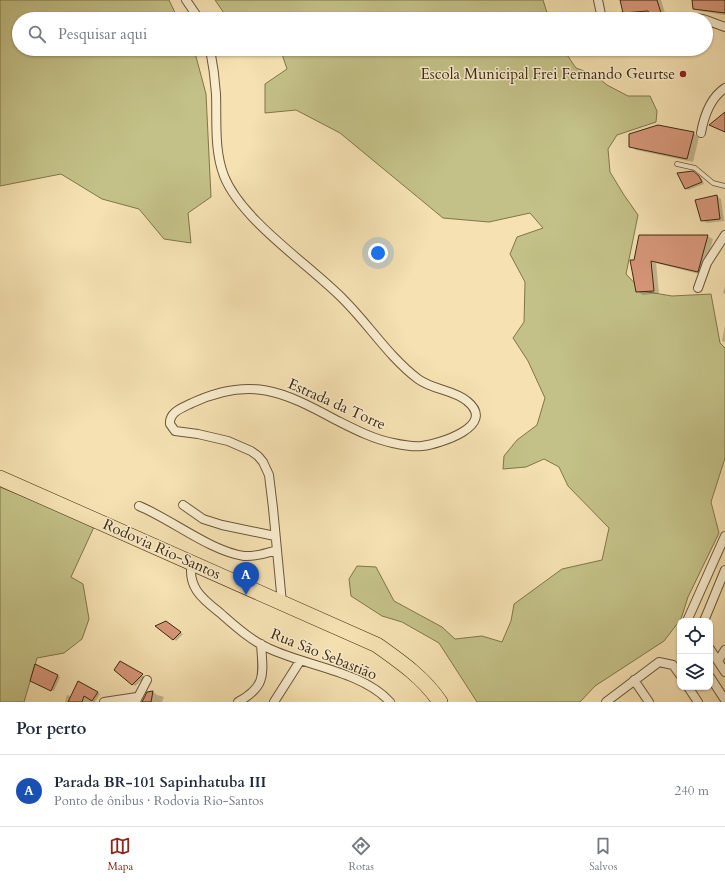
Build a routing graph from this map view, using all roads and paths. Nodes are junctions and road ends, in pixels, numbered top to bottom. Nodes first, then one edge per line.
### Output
1 (186, 0) edge
2 (598, 0) edge
3 (194, 12) edge
4 (601, 12) edge
5 (713, 23) edge
6 (725, 27) edge
7 (211, 56) edge
8 (725, 88) edge
9 (701, 133) dead end
10 (677, 164) dead end
11 (725, 186) edge
12 (725, 234) edge
13 (698, 288) dead end
14 (0, 478) edge
15 (182, 505) dead end
16 (139, 506) dead end
17 (276, 536) junction
18 (725, 536) edge
19 (277, 550) junction
20 (192, 562) junction
21 (725, 570) edge
22 (282, 603) junction
23 (688, 618) edge
24 (705, 618) edge
25 (261, 644) junction
26 (725, 650) edge
27 (713, 654) edge
28 (300, 661) junction
29 (718, 661) junction
30 (677, 671) edge
31 (725, 672) edge
32 (147, 680) dead end
33 (634, 680) junction
34 (713, 682) edge
35 (690, 690) edge
36 (136, 700) edge
37 (725, 700) edge
38 (104, 702) edge
39 (238, 702) edge
40 (274, 702) edge
41 (390, 702) edge
42 (440, 702) edge
43 (606, 702) edge
44 (649, 702) edge
45 (698, 702) edge

1 - 3 street
2 - 4 street
5 - 6 street
7 - 17 street, Estrada da Torre
8 - 9 street
10 - 11 lane
12 - 13 street
14 - 20 highway, Rodovia Rio-Santos
15 - 17 street
16 - 19 street
17 - 19 street, Estrada da Torre
18 - 23 street
19 - 22 street, Estrada da Torre
20 - 22 highway, Rodovia Rio-Santos
20 - 25 street, Rua São Sebastião
21 - 24 street
22 - 42 highway, Rodovia Rio-Santos
25 - 28 street, Rua São Sebastião
25 - 39 street
26 - 29 street
27 - 29 street
28 - 40 street
28 - 41 street, Rua São Sebastião
29 - 31 street
30 - 33 street
32 - 36 street
33 - 43 street
33 - 44 street
34 - 37 street
35 - 45 street
36 - 38 street

